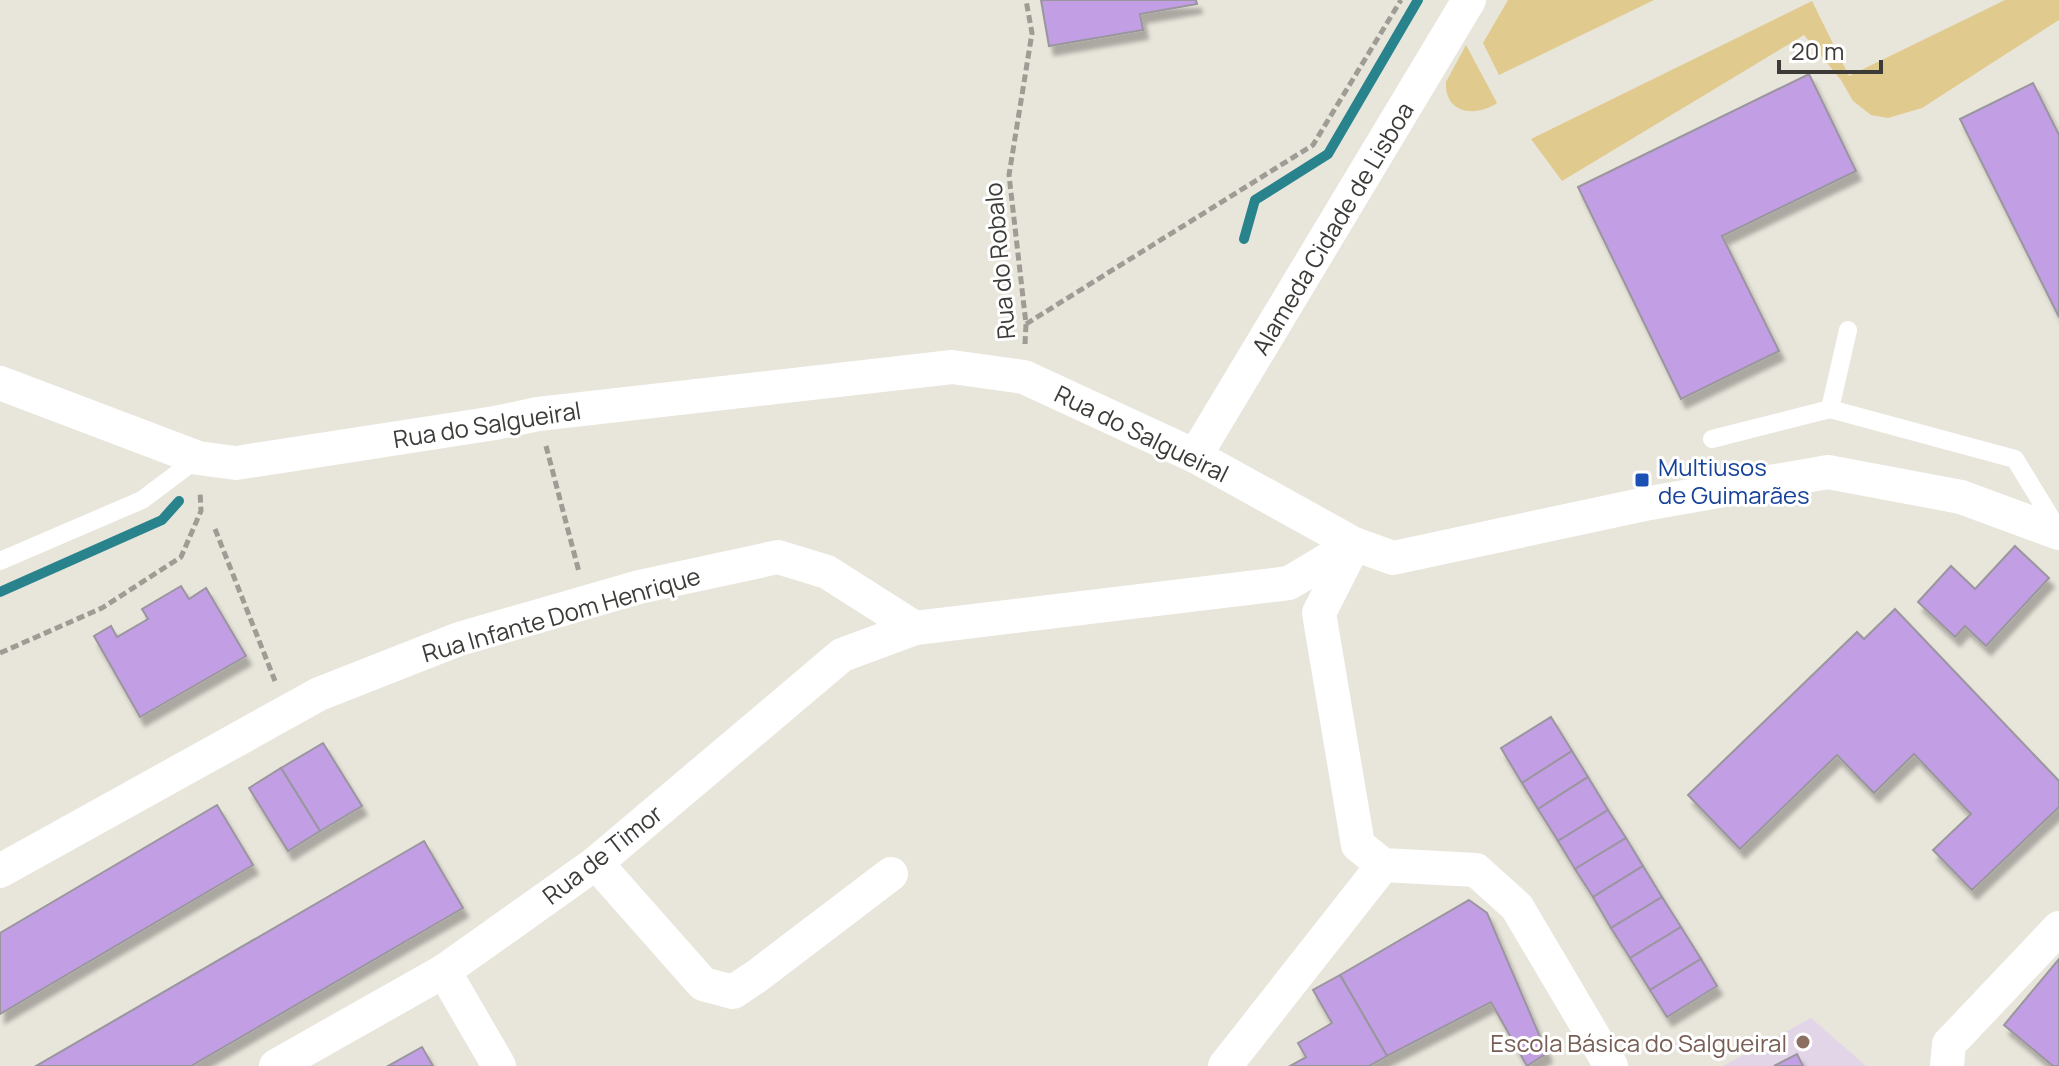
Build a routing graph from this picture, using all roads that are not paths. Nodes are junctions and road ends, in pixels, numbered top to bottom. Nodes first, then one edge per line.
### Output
1 (1469, 0) edge
2 (1848, 330) dead end
3 (0, 383) edge
4 (1830, 409) junction
5 (1712, 439) dead end
6 (1195, 456) junction
7 (198, 458) junction
8 (2059, 533) edge
9 (1354, 544) junction
10 (0, 561) edge
11 (915, 628) junction
12 (596, 863) junction
13 (1383, 865) junction
14 (0, 871) edge
15 (891, 874) dead end
16 (2059, 928) edge
17 (444, 971) junction
18 (276, 1066) edge
19 (499, 1066) edge
20 (1225, 1066) edge
21 (1611, 1066) edge
22 (1947, 1066) edge

1 - 6 street, Alameda Cidade de Lisboa
2 - 4 lane
3 - 7 street, Rua do Salgueiral
4 - 5 lane
4 - 8 lane
6 - 7 street, Rua do Salgueiral
6 - 9 street, Rua do Salgueiral
7 - 10 lane
8 - 9 street, Rua do Salgueiral
9 - 11 street, Rua de Timor
9 - 13 street
11 - 12 street, Rua de Timor
11 - 14 street, Rua Infante Dom Henrique
12 - 15 street
12 - 17 street, Rua de Timor
13 - 20 street
13 - 21 street
16 - 22 street
17 - 18 street, Rua de Timor
17 - 19 street

